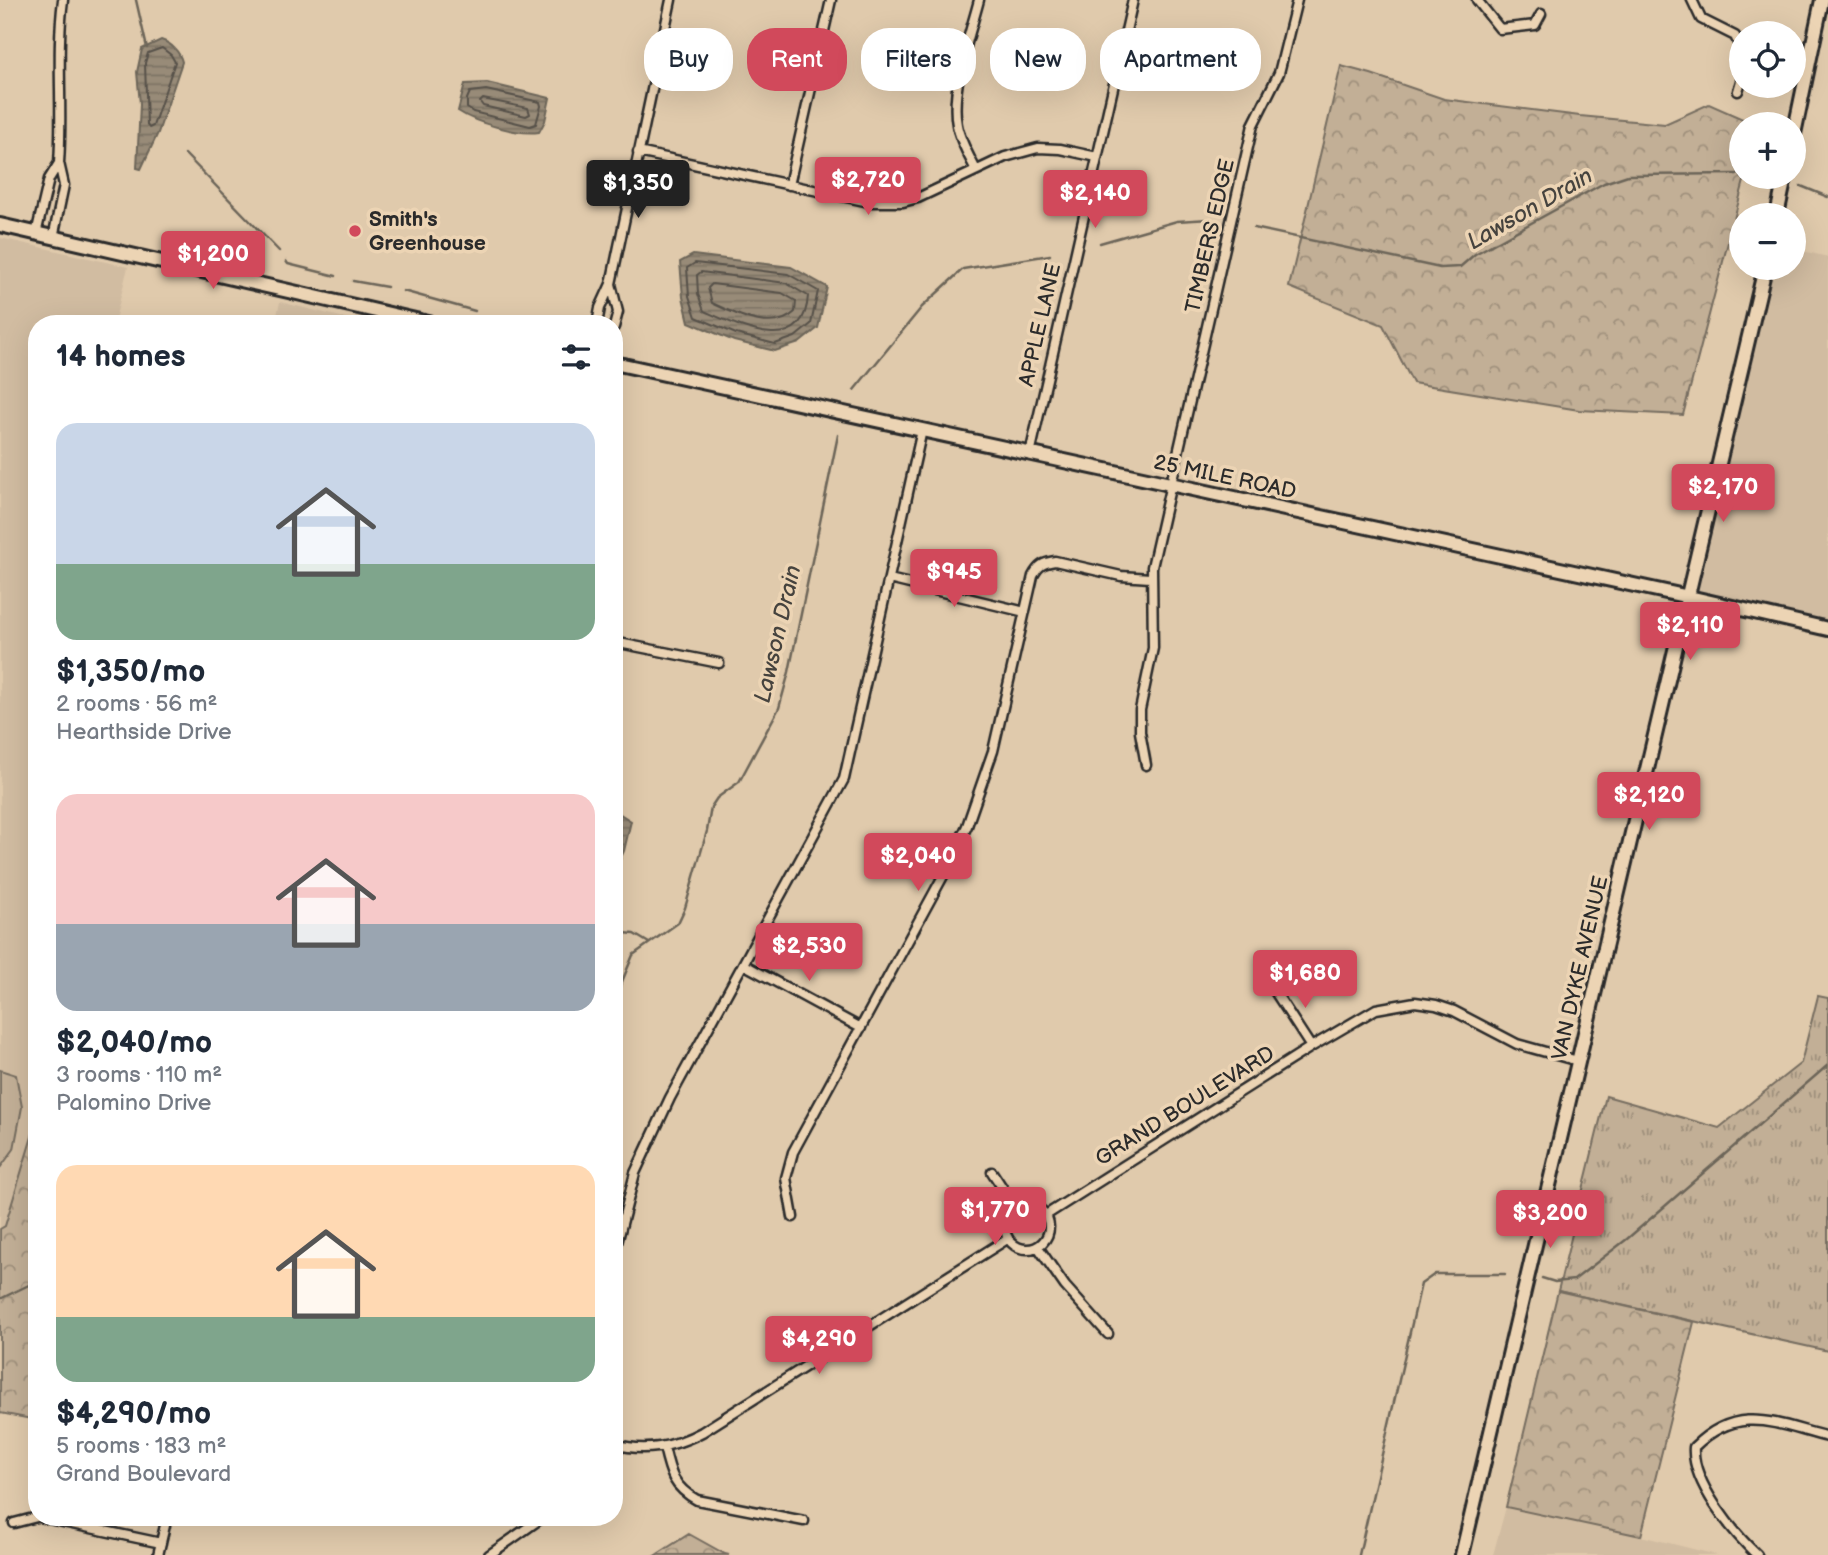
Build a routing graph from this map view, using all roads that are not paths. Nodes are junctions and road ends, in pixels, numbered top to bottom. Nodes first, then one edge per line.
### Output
1 (63, 0) edge
2 (671, 0) edge
3 (831, 0) edge
4 (979, 0) edge
5 (1133, 0) edge
6 (1297, 0) edge
7 (1477, 0) edge
8 (1692, 0) edge
9 (1822, 0) edge
10 (1541, 14) dead end
11 (1729, 33) edge
12 (1799, 112) edge
13 (638, 152) junction
14 (1097, 157) junction
15 (59, 163) junction
16 (976, 170) junction
17 (789, 184) junction
18 (0, 225) edge
19 (36, 234) junction
20 (53, 238) junction
21 (1762, 280) edge
22 (611, 284) junction
23 (393, 315) edge
24 (599, 315) edge
25 (617, 315) edge
26 (623, 365) edge
27 (922, 430) junction
28 (1030, 454) junction
29 (1172, 485) junction
30 (1150, 578) junction
31 (889, 579) junction
32 (1689, 597) junction
33 (1024, 612) junction
34 (1828, 629) edge
35 (623, 644) edge
36 (719, 663) dead end
37 (1146, 765) dead end
38 (743, 964) junction
39 (1274, 990) dead end
40 (861, 1028) junction
41 (1311, 1047) junction
42 (1578, 1061) junction
43 (992, 1172) dead end
44 (1015, 1207) junction
45 (1046, 1215) junction
46 (793, 1217) dead end
47 (623, 1219) edge
48 (1007, 1239) junction
49 (1038, 1247) junction
50 (1108, 1334) dead end
51 (1828, 1437) edge
52 (623, 1445) edge
53 (664, 1447) junction
54 (28, 1520) edge
55 (804, 1521) dead end
56 (14, 1523) dead end
57 (81, 1526) edge
58 (165, 1526) edge
59 (530, 1526) edge
60 (161, 1543) junction
61 (158, 1555) edge
62 (489, 1555) edge
63 (1462, 1555) edge
64 (1758, 1555) edge

1 - 15 street
2 - 13 street
3 - 17 street
4 - 16 street
5 - 14 street, APPLE LANE
6 - 29 street, TIMBERS EDGE
7 - 10 street
8 - 11 street
9 - 12 street
13 - 17 street
13 - 22 street
14 - 16 street
14 - 28 street, APPLE LANE
15 - 19 street
15 - 20 street
16 - 17 street
18 - 19 street
19 - 20 street
20 - 23 street
21 - 32 street, VAN DYKE AVENUE
22 - 24 street
22 - 25 street
26 - 27 street, 25 MILE ROAD
27 - 28 street, 25 MILE ROAD
27 - 31 street
28 - 29 street, 25 MILE ROAD
29 - 30 street, TIMBERS EDGE
29 - 32 street, 25 MILE ROAD
30 - 33 street
30 - 37 street, TIMBERS EDGE
31 - 33 street
31 - 38 street
32 - 34 street, 25 MILE ROAD
32 - 42 street, VAN DYKE AVENUE
33 - 40 street
35 - 36 street
38 - 40 street
38 - 47 street
39 - 41 street
40 - 46 street
41 - 42 street, GRAND BOULEVARD
41 - 45 street, GRAND BOULEVARD
42 - 63 street, VAN DYKE AVENUE
43 - 44 street
44 - 45 street
44 - 48 street
45 - 49 street
48 - 49 street
48 - 53 street
49 - 50 street
51 - 64 street
52 - 53 street
53 - 55 street
54 - 56 street
57 - 60 street
58 - 60 street
59 - 62 street
60 - 61 street

